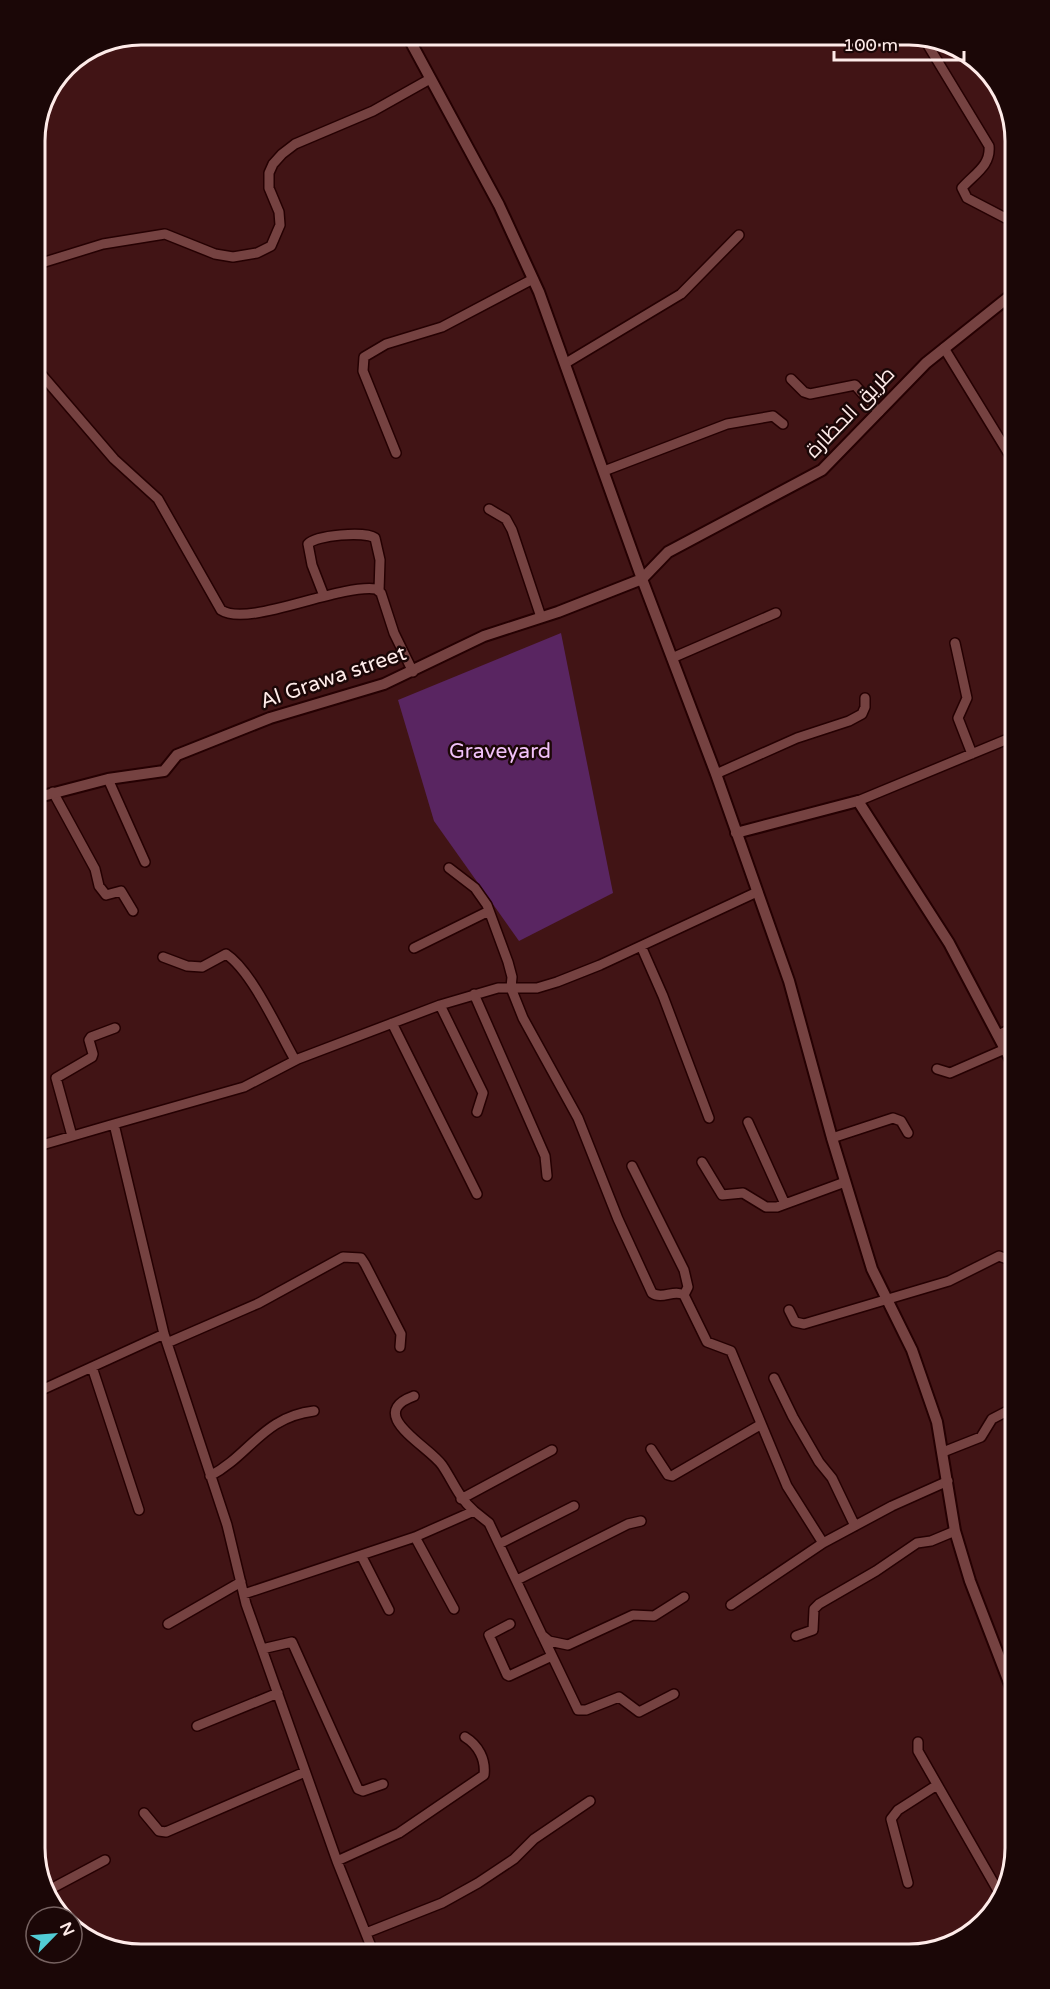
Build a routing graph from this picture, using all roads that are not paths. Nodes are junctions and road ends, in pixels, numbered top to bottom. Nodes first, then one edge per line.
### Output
1 (412, 45) edge
2 (929, 47) edge
3 (430, 79) junction
4 (1005, 217) edge
5 (739, 235) dead end
6 (45, 262) edge
7 (533, 279) junction
8 (1005, 301) edge
9 (944, 348) junction
10 (566, 363) junction
11 (45, 379) edge
12 (791, 379) dead end
13 (879, 412) junction
14 (783, 424) dead end
15 (1005, 446) edge
16 (396, 453) dead end
17 (604, 471) junction
18 (489, 510) dead end
19 (642, 579) junction
20 (379, 591) junction
21 (324, 596) junction
22 (776, 612) dead end
23 (541, 617) junction
24 (955, 644) dead end
25 (672, 658) junction
26 (413, 672) junction
27 (865, 698) dead end
28 (1005, 740) edge
29 (972, 754) junction
30 (716, 774) junction
31 (108, 779) junction
32 (53, 792) junction
33 (45, 795) edge
34 (858, 801) junction
35 (736, 833) junction
36 (145, 862) dead end
37 (449, 868) dead end
38 (757, 892) junction
39 (133, 911) dead end
40 (489, 911) junction
41 (641, 946) junction
42 (414, 948) dead end
43 (163, 957) dead end
44 (511, 988) junction
45 (474, 994) junction
46 (440, 1005) junction
47 (392, 1023) junction
48 (115, 1028) dead end
49 (1005, 1032) edge
50 (998, 1035) junction
51 (1005, 1049) joint
52 (295, 1060) junction
53 (937, 1069) dead end
54 (477, 1112) dead end
55 (709, 1118) dead end
56 (748, 1122) dead end
57 (114, 1124) junction
58 (908, 1133) dead end
59 (72, 1136) junction
60 (832, 1138) junction
61 (45, 1144) edge
62 (702, 1162) dead end
63 (632, 1166) dead end
64 (547, 1176) dead end
65 (844, 1182) junction
66 (477, 1194) dead end
67 (784, 1204) junction
68 (1005, 1258) edge
69 (684, 1295) junction
70 (887, 1299) junction
71 (789, 1310) dead end
72 (165, 1339) junction
73 (400, 1347) dead end
74 (92, 1367) junction
75 (774, 1378) dead end
76 (45, 1388) edge
77 (414, 1396) dead end
78 (314, 1411) dead end
79 (1005, 1413) edge
80 (760, 1425) junction
81 (651, 1449) dead end
82 (552, 1450) dead end
83 (944, 1452) junction
84 (210, 1476) junction
85 (948, 1481) junction
86 (460, 1499) junction
87 (574, 1506) dead end
88 (139, 1510) dead end
89 (474, 1511) junction
90 (641, 1521) dead end
91 (855, 1526) junction
92 (955, 1531) junction
93 (415, 1537) junction
94 (823, 1543) junction
95 (499, 1544) junction
96 (361, 1555) junction
97 (517, 1580) junction
98 (241, 1582) junction
99 (244, 1594) junction
100 (684, 1597) dead end
101 (731, 1605) dead end
102 (454, 1609) dead end
103 (389, 1610) dead end
104 (168, 1624) dead end
105 (510, 1624) dead end
106 (542, 1635) junction
107 (796, 1636) dead end
108 (262, 1649) junction
109 (552, 1656) junction
110 (1005, 1660) edge
111 (278, 1693) junction
112 (674, 1694) dead end
113 (198, 1726) dead end
114 (465, 1737) dead end
115 (918, 1742) dead end
116 (305, 1772) junction
117 (383, 1784) dead end
118 (937, 1785) junction
119 (590, 1801) dead end
120 (144, 1813) dead end
121 (105, 1860) dead end
122 (337, 1861) junction
123 (908, 1883) dead end
124 (53, 1888) edge
125 (996, 1888) edge
126 (366, 1933) junction
127 (370, 1944) edge

1 - 3 street
2 - 4 street
3 - 6 street
3 - 7 street
5 - 10 street
7 - 10 street
7 - 16 street
8 - 9 street, طريق الحظارة
9 - 13 street, طريق الحظارة
9 - 15 street
10 - 17 street
11 - 21 street
12 - 13 street
13 - 19 street, طريق الحظارة
14 - 17 street
17 - 19 street
18 - 23 street
19 - 23 street, Al Grawa street
19 - 25 street
20 - 21 street
20 - 21 street
20 - 26 street
22 - 25 street
23 - 26 street, Al Grawa street
24 - 29 street
25 - 30 street
26 - 31 street, Al Grawa street
27 - 30 street
28 - 29 street
29 - 34 street
30 - 35 street
31 - 32 street, Al Grawa street
31 - 36 street
32 - 33 street, Al Grawa street
32 - 39 street
34 - 35 street
34 - 50 street
35 - 38 street
37 - 40 street
38 - 41 street
38 - 60 street
40 - 42 street
40 - 44 street
41 - 44 street
41 - 55 street
43 - 52 street
44 - 45 street
44 - 69 street
45 - 46 street
45 - 64 street
46 - 47 street
46 - 54 street
47 - 52 street
47 - 66 street
48 - 59 street
49 - 50 street
50 - 51 street
51 - 53 street
52 - 57 street
56 - 67 street
57 - 59 street
57 - 72 street
58 - 60 street
59 - 61 street
60 - 65 street
62 - 67 street
63 - 69 street
65 - 67 street
65 - 70 street
68 - 70 street
69 - 80 street
70 - 71 street
70 - 83 street
72 - 73 street
72 - 74 street
72 - 84 street
74 - 76 street
74 - 88 street
75 - 91 street
77 - 86 street
78 - 84 street
79 - 83 street
80 - 81 street
80 - 94 street
82 - 86 street
83 - 85 street
84 - 98 street
85 - 91 street
85 - 92 street
86 - 89 street
87 - 95 street
89 - 93 street
89 - 95 street
90 - 97 street
91 - 94 street
92 - 107 street
92 - 110 street
93 - 96 street
93 - 102 street
94 - 101 street
95 - 97 street
96 - 99 street
96 - 103 street
97 - 106 street
98 - 99 street
98 - 104 street
99 - 108 street
100 - 106 street
105 - 109 street
106 - 109 street
108 - 111 street
108 - 117 street
109 - 112 street
111 - 113 street
111 - 116 street
114 - 122 street
115 - 118 street
116 - 120 street
116 - 122 street
118 - 123 street
118 - 125 street
119 - 126 street
121 - 124 street
122 - 126 street
126 - 127 street

